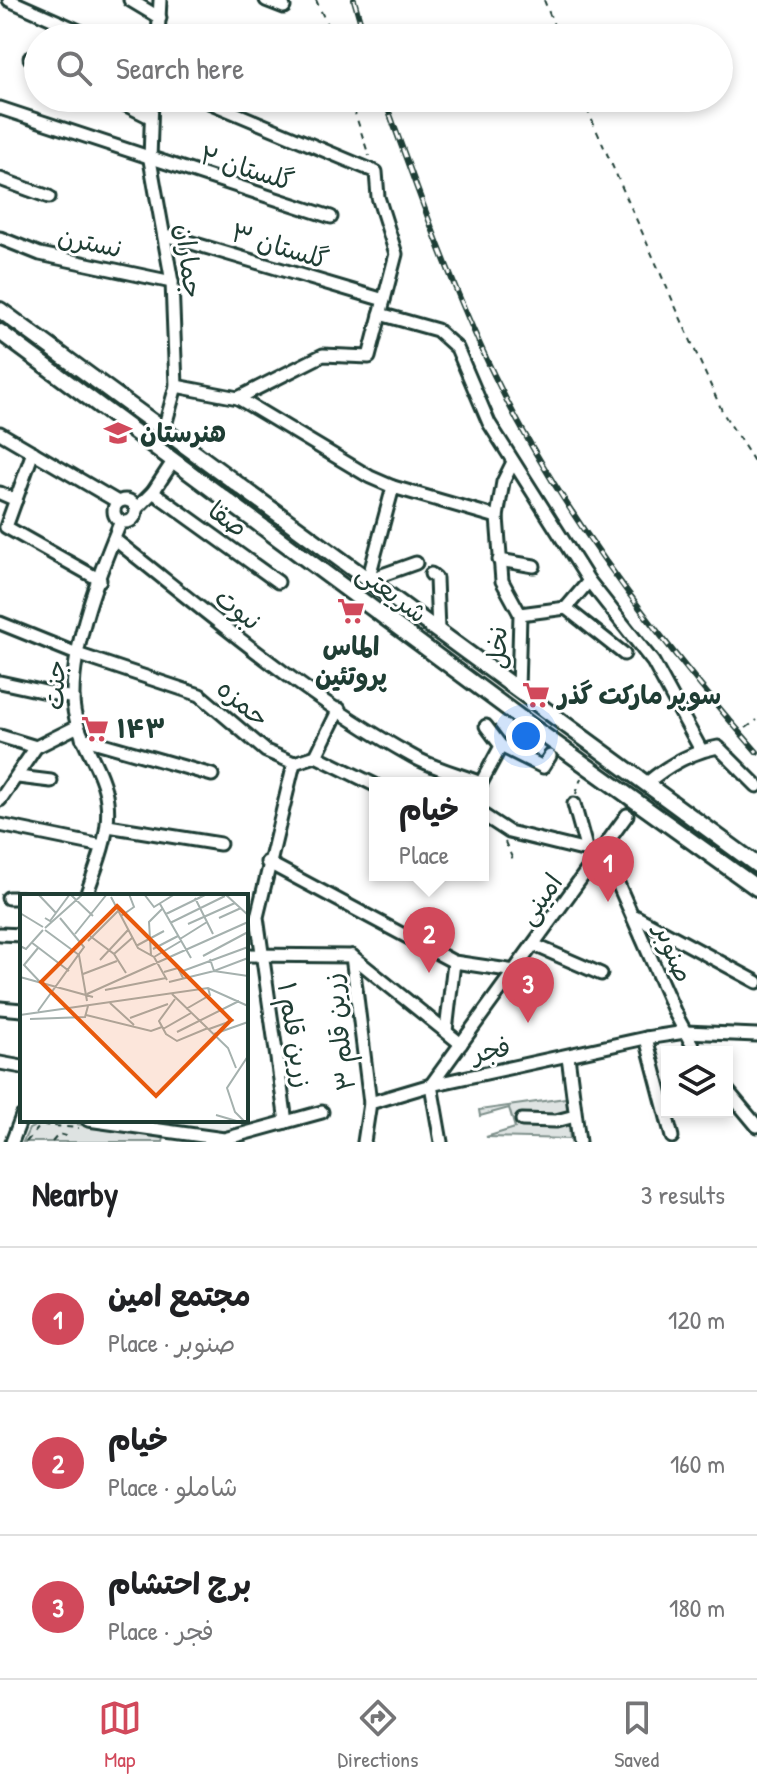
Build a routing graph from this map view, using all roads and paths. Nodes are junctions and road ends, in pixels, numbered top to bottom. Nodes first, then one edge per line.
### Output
1 (9, 0) edge
2 (130, 0) edge
3 (160, 0) edge
4 (266, 0) edge
5 (316, 0) edge
6 (544, 0) edge
7 (284, 7) dead end
8 (160, 18) junction
9 (63, 24) edge
10 (159, 24) edge
11 (327, 24) edge
12 (553, 24) edge
13 (0, 108) edge
14 (140, 112) edge
15 (151, 112) edge
16 (232, 112) edge
17 (355, 112) edge
18 (588, 112) edge
19 (150, 117) junction
20 (150, 160) junction
21 (376, 172) junction
22 (0, 179) edge
23 (49, 197) dead end
24 (331, 217) dead end
25 (165, 235) junction
26 (0, 238) edge
27 (172, 282) junction
28 (384, 300) junction
29 (0, 310) edge
30 (380, 314) junction
31 (0, 332) edge
32 (176, 386) junction
33 (238, 398) junction
34 (164, 429) junction
35 (0, 433) edge
36 (33, 452) junction
37 (174, 460) junction
38 (513, 462) junction
39 (757, 466) edge
40 (393, 487) junction
41 (153, 492) junction
42 (0, 493) edge
43 (16, 500) junction
44 (118, 502) junction
45 (136, 509) junction
46 (497, 517) junction
47 (121, 521) junction
48 (114, 539) junction
49 (499, 560) junction
50 (416, 563) dead end
51 (534, 566) dead end
52 (431, 574) dead end
53 (100, 580) junction
54 (368, 580) junction
55 (589, 581) junction
56 (278, 582) dead end
57 (566, 608) junction
58 (520, 614) junction
59 (0, 623) edge
60 (438, 631) junction
61 (77, 654) junction
62 (624, 654) dead end
63 (0, 682) edge
64 (518, 690) junction
65 (73, 698) junction
66 (339, 709) junction
67 (757, 721) edge
68 (486, 726) dead end
69 (76, 727) junction
70 (746, 728) dead end
71 (0, 736) edge
72 (82, 738) junction
73 (501, 746) junction
74 (36, 747) junction
75 (701, 750) junction
76 (316, 756) junction
77 (550, 756) dead end
78 (611, 756) junction
79 (294, 763) junction
80 (586, 766) junction
81 (600, 774) junction
82 (212, 775) dead end
83 (18, 777) junction
84 (466, 777) edge
85 (484, 777) edge
86 (51, 781) dead end
87 (369, 782) edge
88 (647, 783) junction
89 (757, 786) edge
90 (0, 800) edge
91 (637, 801) junction
92 (574, 804) joint
93 (627, 815) dead end
94 (489, 818) edge
95 (0, 825) edge
96 (108, 826) junction
97 (220, 844) dead end
98 (102, 846) junction
99 (592, 855) junction
100 (267, 862) junction
101 (757, 865) edge
102 (757, 888) edge
103 (87, 894) edge
104 (8, 898) dead end
105 (20, 898) edge
106 (252, 916) edge
107 (635, 916) junction
108 (0, 934) edge
109 (20, 935) edge
110 (534, 945) junction
111 (248, 955) edge
112 (261, 955) junction
113 (352, 956) junction
114 (454, 962) junction
115 (515, 971) junction
116 (601, 974) dead end
117 (757, 982) edge
118 (0, 1008) edge
119 (20, 1010) edge
120 (446, 1031) junction
121 (685, 1032) junction
122 (757, 1035) edge
123 (646, 1038) junction
124 (461, 1044) junction
125 (693, 1046) edge
126 (568, 1056) junction
127 (0, 1063) edge
128 (20, 1067) edge
129 (431, 1085) junction
130 (733, 1097) edge
131 (370, 1103) junction
132 (322, 1112) dead end
133 (575, 1116) junction
134 (522, 1120) dead end
135 (20, 1121) edge
136 (286, 1122) junction
137 (90, 1125) edge
138 (63, 1126) junction
139 (757, 1126) edge
140 (62, 1134) junction
141 (672, 1137) dead end
142 (12, 1142) edge
143 (26, 1142) edge
144 (52, 1142) edge
145 (68, 1142) edge
146 (364, 1142) edge
147 (441, 1142) edge
148 (579, 1142) edge

1 - 9 street
2 - 8 street
3 - 8 street
4 - 7 street
5 - 11 path
6 - 12 path
8 - 10 street
13 - 20 street, گلستان ۲
14 - 19 street
15 - 19 street, جماران
16 - 21 street
17 - 21 path
18 - 39 path
19 - 20 street, جماران
20 - 24 street, گلستان ۲
20 - 25 street, جماران
21 - 28 street
22 - 23 street
25 - 27 street, جماران
25 - 28 street, گلستان ۳
26 - 27 street, نسترن
27 - 32 street, جماران
28 - 30 street
29 - 34 main road, شریعتی
30 - 33 street
30 - 38 street
31 - 37 main road, شریعتی
32 - 33 street
32 - 34 street, جماران
33 - 40 street
34 - 54 main road, شریعتی
35 - 36 street
36 - 43 street
36 - 44 street
37 - 41 street
37 - 80 main road, شریعتی
38 - 46 street, نخل
38 - 55 street
40 - 46 street
40 - 54 street
41 - 45 street
41 - 56 street, صفا
42 - 43 street
43 - 53 street
44 - 45 street
44 - 47 street
45 - 47 street
46 - 49 street, نخل
47 - 48 street, جنت
48 - 53 street, جنت
48 - 66 street, نبوت
49 - 51 street
49 - 58 street, نخل
50 - 54 street
52 - 60 street
53 - 61 street, جنت
54 - 60 main road, شریعتی
55 - 57 street
55 - 75 street
57 - 58 street
57 - 62 street
58 - 64 street, نخل
59 - 61 street, حمزه
60 - 64 main road, شریعتی
61 - 65 street, جنت
61 - 79 street, حمزه
63 - 65 street
64 - 78 main road, شریعتی
65 - 69 street, جنت
66 - 76 street
66 - 84 street, نبوت
67 - 70 path
68 - 73 street
69 - 72 street, جنت
69 - 74 street
71 - 74 street
72 - 82 street
72 - 96 street, جنت
73 - 77 street
73 - 85 street
74 - 83 street
75 - 88 street
75 - 89 street
76 - 79 street
76 - 87 street
78 - 81 main road
78 - 88 main road, شریعتی
79 - 100 street, زرین قلم ۱
80 - 81 main road, شریعتی
80 - 92 path
81 - 91 main road, شریعتی
83 - 86 street
83 - 90 street
88 - 91 main road
88 - 101 main road, شریعتی
91 - 102 main road, شریعتی
92 - 99 street, صنوبر
93 - 99 street, امینی
94 - 99 street
95 - 98 street
96 - 97 street
96 - 98 street, جنت
98 - 103 street, جنت
99 - 107 street, صنوبر
99 - 110 street, امینی
100 - 106 street, زرین قلم ۱
100 - 114 street
104 - 105 street
106 - 112 street, زرین قلم ۱
107 - 117 street
107 - 121 street, صنوبر
108 - 109 street
110 - 115 street, امینی
110 - 116 street
111 - 112 street
112 - 113 street
112 - 136 street, زرین قلم ۱
113 - 120 street
113 - 131 street, زرین قلم ۳
114 - 115 street
114 - 120 street
115 - 124 street, امینی
118 - 119 street
120 - 124 street
121 - 122 street, فجر
121 - 123 street, فجر
121 - 125 street, صنوبر
123 - 126 street, فجر
123 - 141 street
124 - 129 street, امینی
126 - 129 street, فجر
126 - 133 street
127 - 128 street
129 - 131 street, فجر
129 - 147 street
130 - 139 street
131 - 146 street
132 - 136 street
133 - 134 street
133 - 148 street
135 - 142 street
136 - 137 street
137 - 138 path
138 - 140 path
138 - 143 path
140 - 144 path
140 - 145 path

